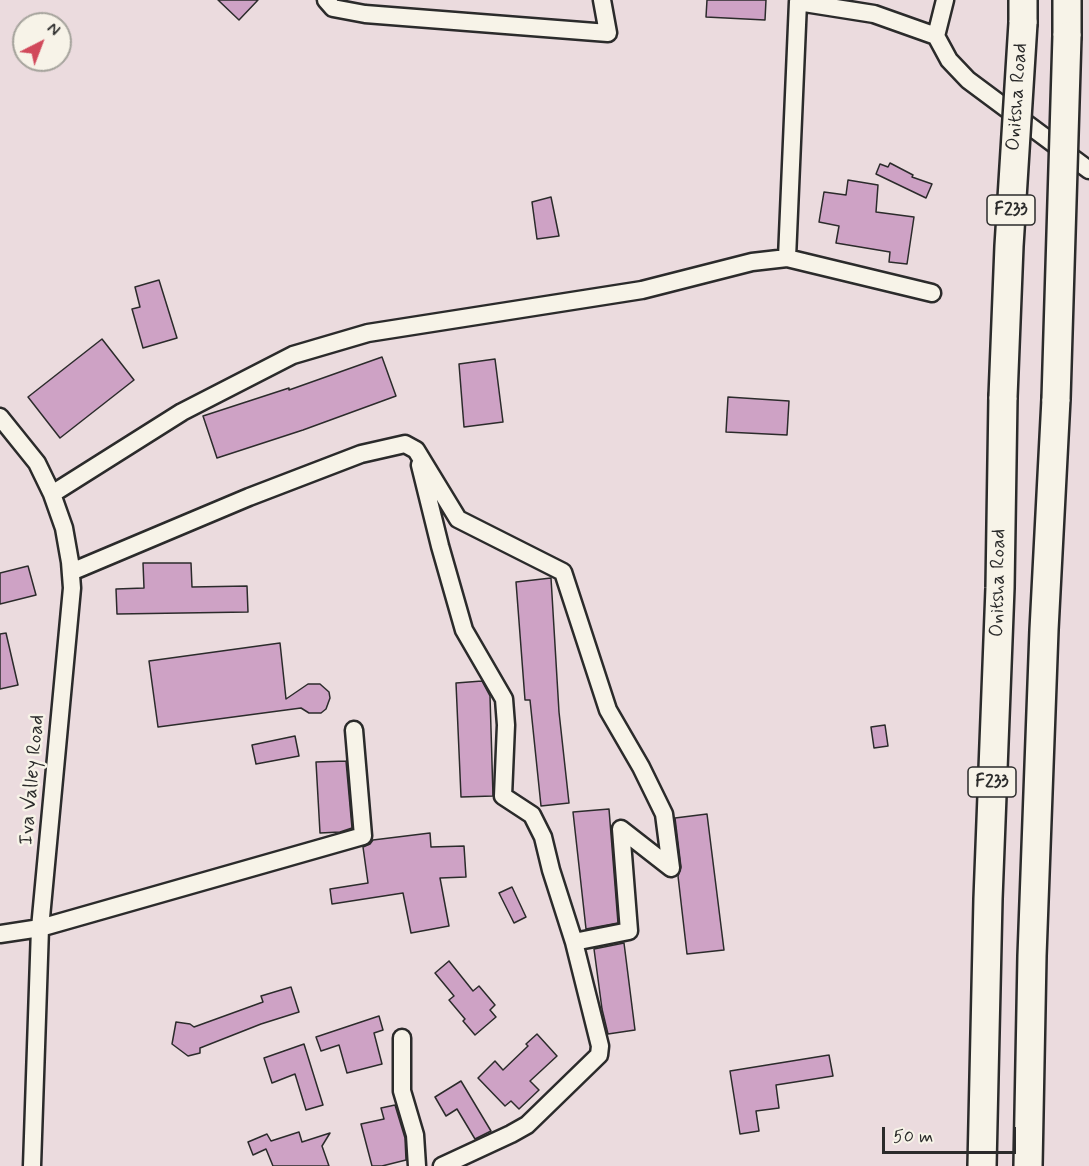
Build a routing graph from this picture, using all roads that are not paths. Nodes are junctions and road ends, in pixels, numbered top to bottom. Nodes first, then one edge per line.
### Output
1 (326, 0) edge
2 (602, 0) edge
3 (945, 0) edge
4 (1067, 0) edge
5 (798, 1) edge
6 (1023, 12) edge
7 (936, 36) junction
8 (1089, 170) edge
9 (787, 258) junction
10 (932, 292) dead end
11 (0, 417) edge
12 (416, 450) junction
13 (52, 494) junction
14 (71, 572) junction
15 (354, 730) dead end
16 (40, 928) junction
17 (0, 934) edge
18 (574, 942) junction
19 (402, 1038) dead end
20 (32, 1166) edge
21 (417, 1166) edge
22 (441, 1166) edge
23 (982, 1166) edge
24 (1028, 1166) edge

1 - 2 street
3 - 7 street
4 - 24 main road, F233, bridge
5 - 7 street
5 - 9 street
6 - 23 main road, Onitsha Road / F233, bridge
7 - 8 street
9 - 10 street
9 - 13 street
11 - 13 street, Iva Valley Road
12 - 14 street
12 - 18 street
12 - 18 street
13 - 14 street, Iva Valley Road
14 - 16 street, Iva Valley Road
15 - 16 street
16 - 17 street
16 - 20 street, Iva Valley Road
18 - 22 street
19 - 21 street

